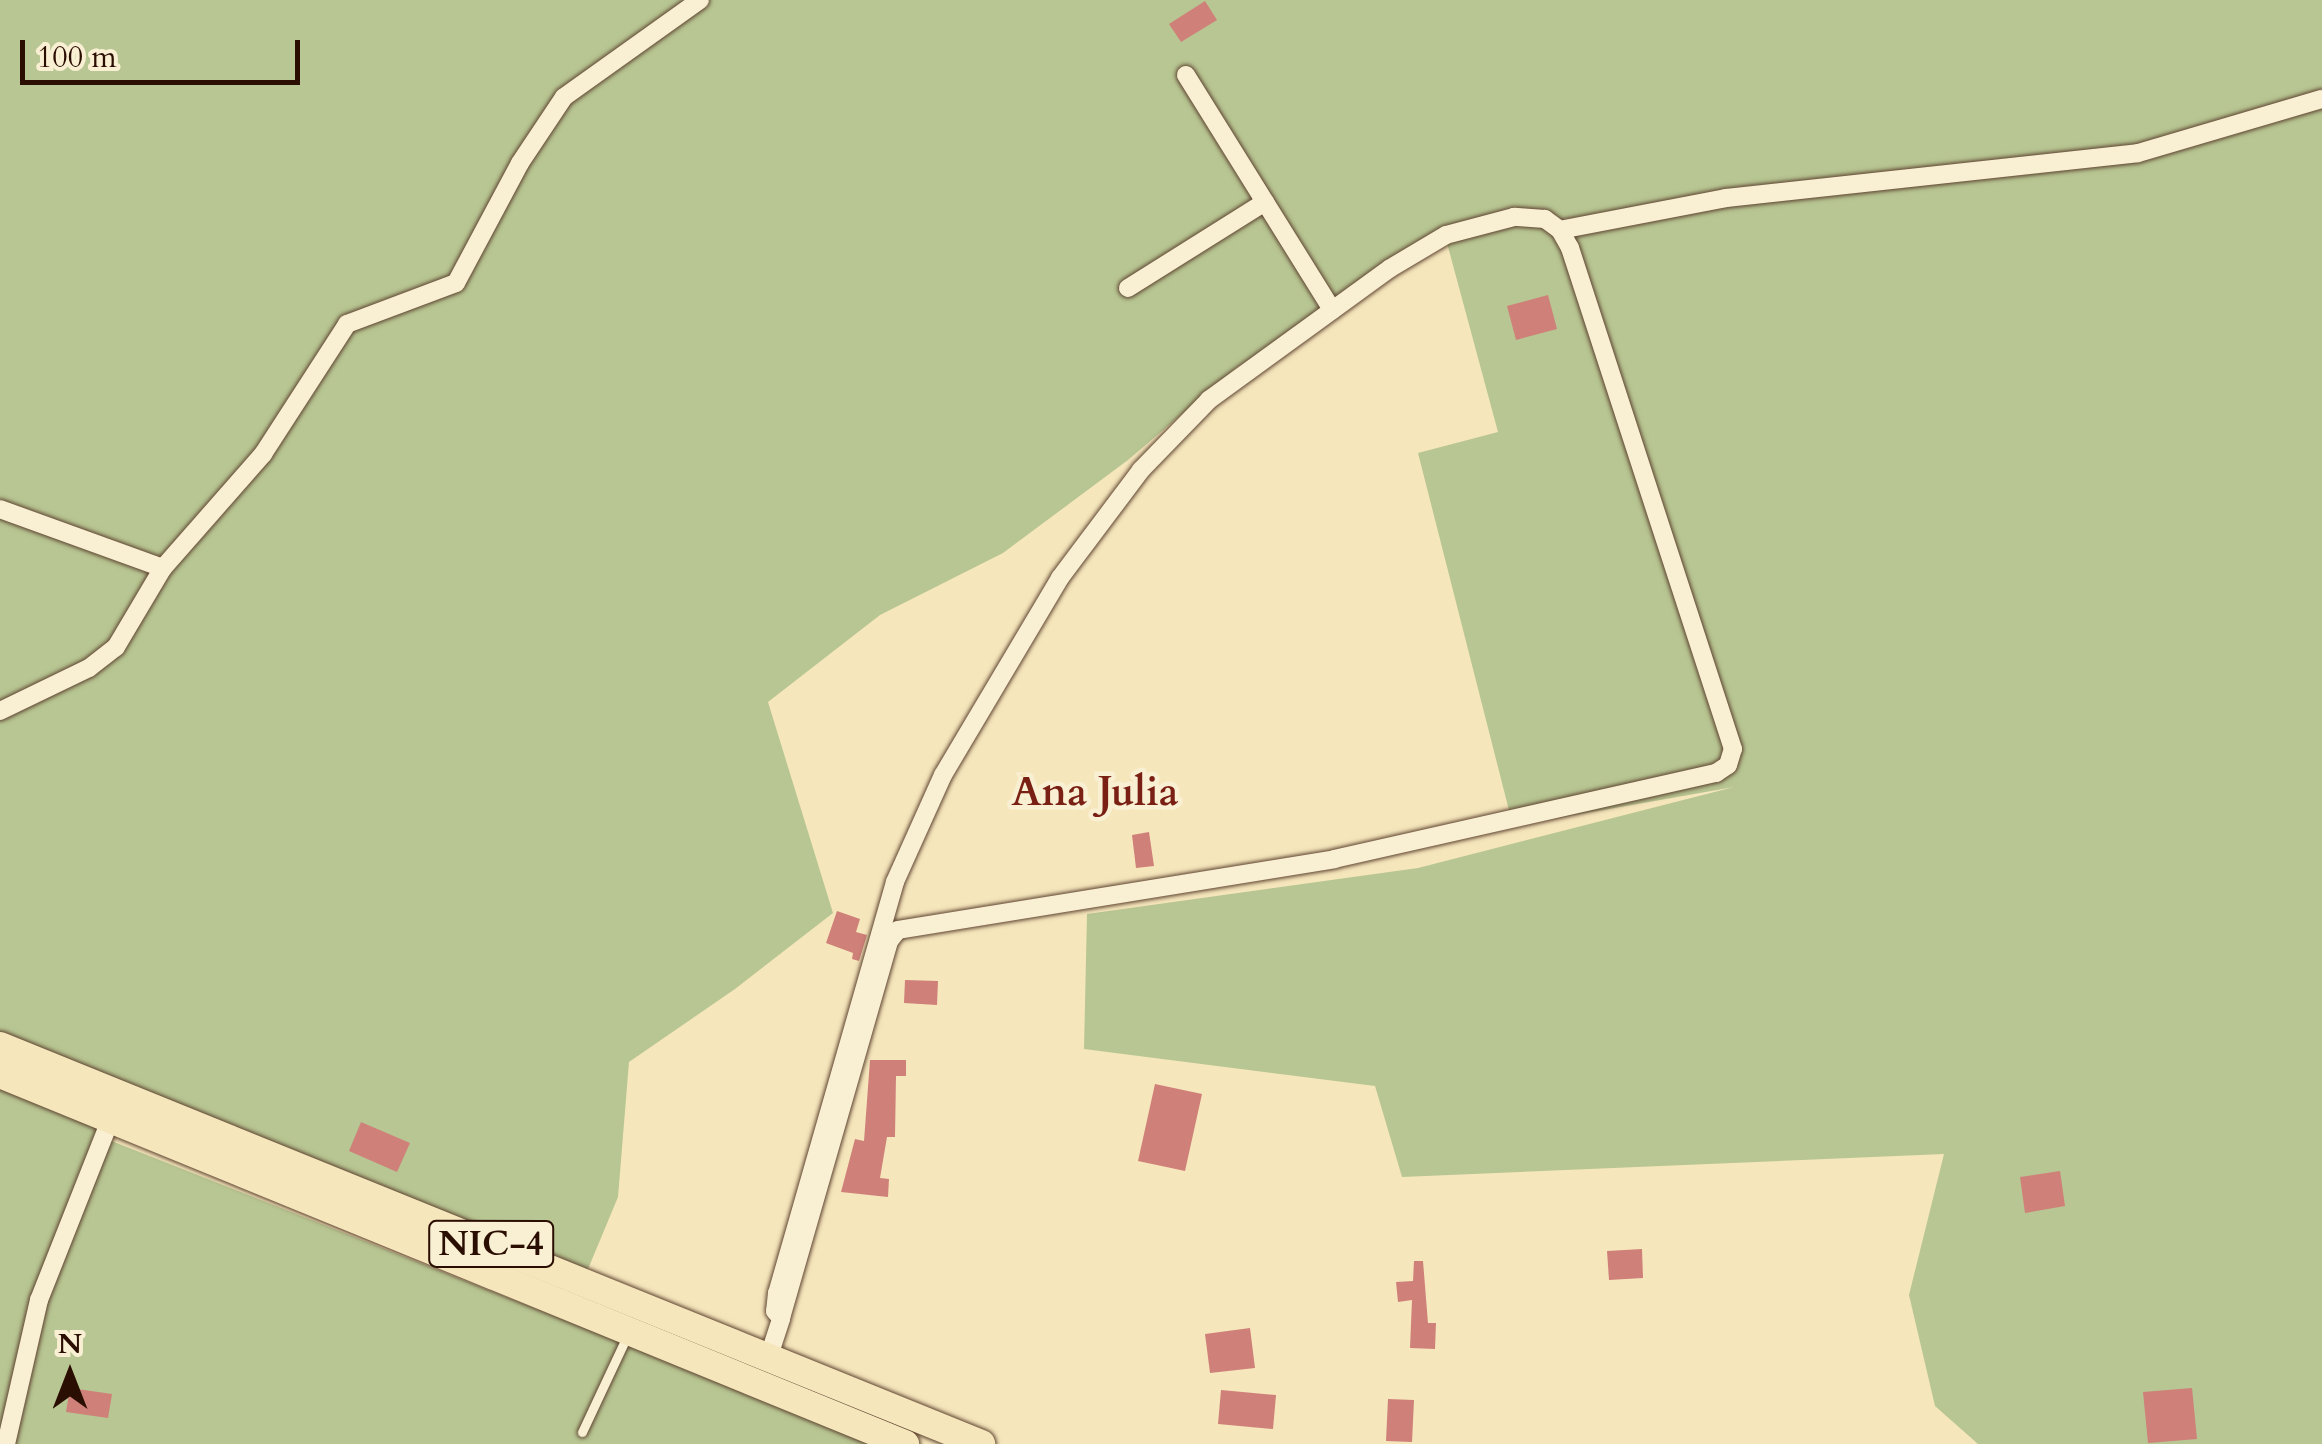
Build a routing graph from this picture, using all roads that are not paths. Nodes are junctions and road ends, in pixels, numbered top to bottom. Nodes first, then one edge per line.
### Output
1 (700, 0) edge
2 (1186, 75) dead end
3 (2322, 99) edge
4 (1265, 202) junction
5 (1560, 230) junction
6 (1128, 288) dead end
7 (1332, 310) junction
8 (0, 509) edge
9 (164, 568) junction
10 (0, 711) edge
11 (0, 1046) edge
12 (0, 1074) edge
13 (110, 1121) junction
14 (781, 1318) junction
15 (630, 1331) junction
16 (769, 1356) junction
17 (582, 1432) dead end
18 (6, 1444) edge
19 (905, 1444) edge
20 (981, 1444) edge

1 - 9 street
2 - 4 street
3 - 5 street
4 - 6 street
4 - 7 street
5 - 7 street
5 - 14 street
7 - 14 street
8 - 9 street
9 - 10 street
11 - 16 highway, NIC-4
12 - 13 highway, NIC-4
13 - 15 highway, NIC-4
13 - 18 street
14 - 16 street
15 - 17 lane
15 - 19 highway, NIC-4
16 - 20 highway, NIC-4

